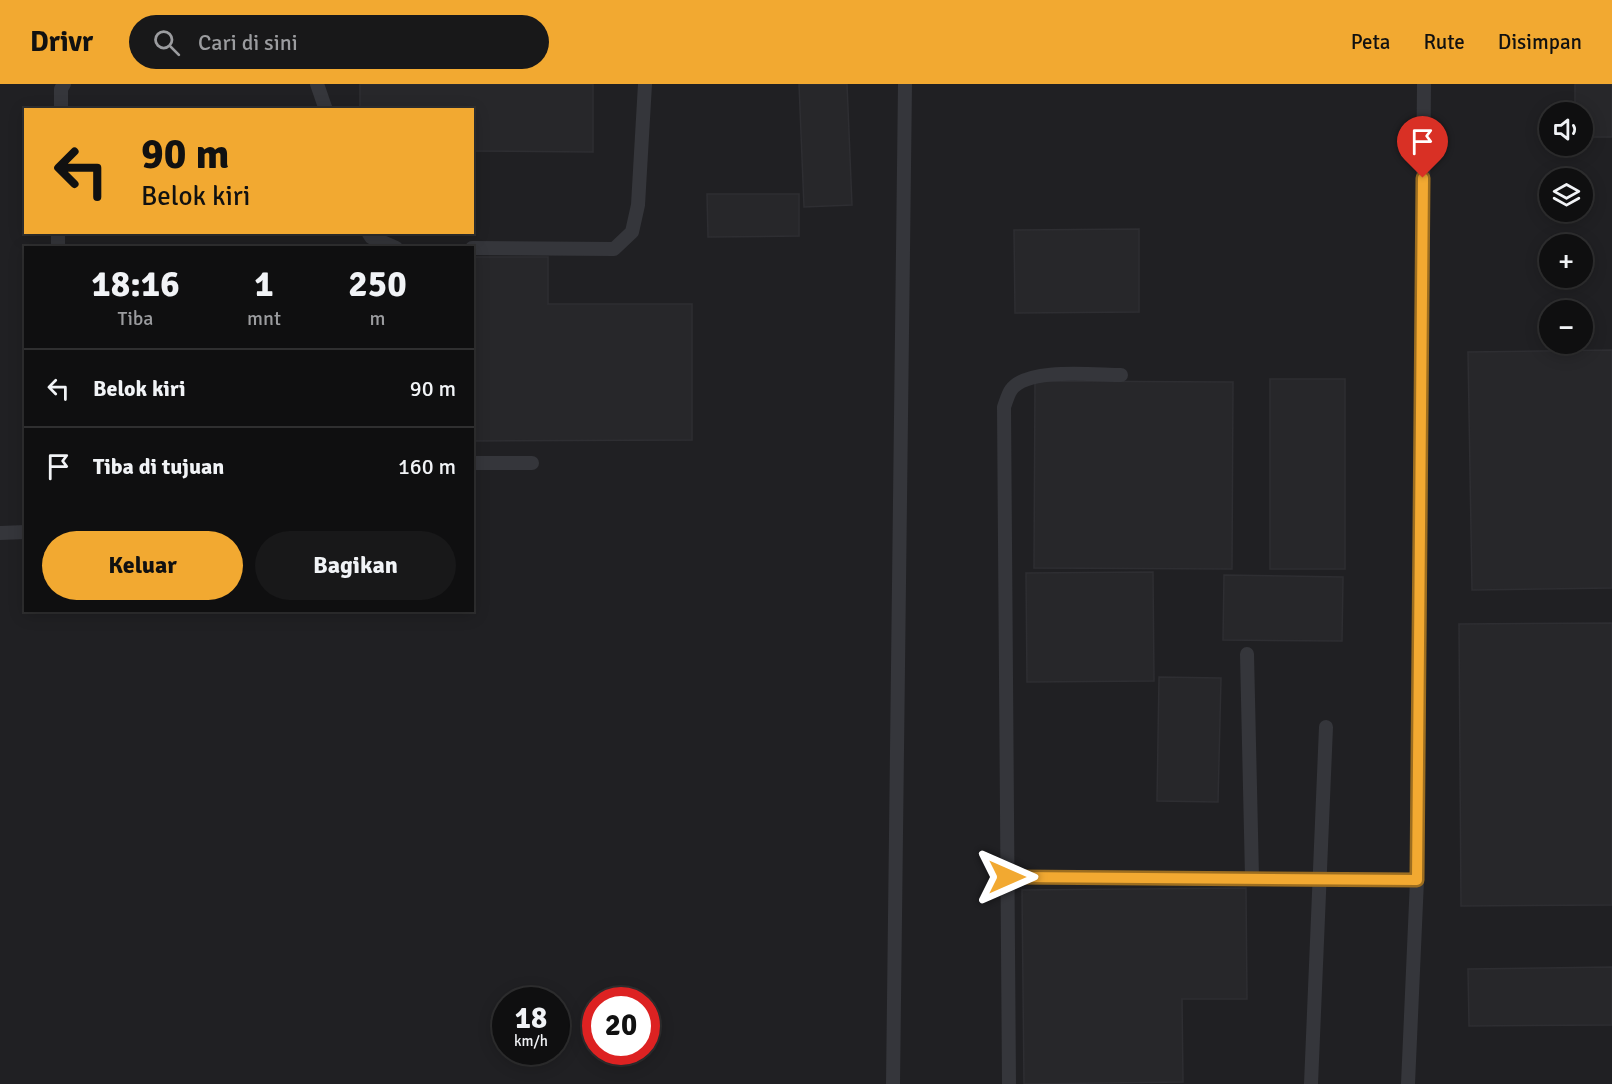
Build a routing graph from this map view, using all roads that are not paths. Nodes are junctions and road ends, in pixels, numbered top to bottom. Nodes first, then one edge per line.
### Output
1 (64, 84) edge
2 (317, 84) edge
3 (645, 84) edge
4 (905, 84) edge
5 (1424, 84) edge
6 (61, 108) edge
7 (325, 108) edge
8 (369, 234) edge
9 (391, 246) edge
10 (474, 249) edge
11 (1121, 375) dead end
12 (474, 463) edge
13 (532, 463) dead end
14 (24, 532) edge
15 (0, 533) edge
16 (1247, 654) dead end
17 (1326, 727) dead end
18 (1007, 877) junction
19 (1252, 877) junction
20 (1319, 878) junction
21 (1417, 880) junction
22 (893, 1084) edge
23 (1009, 1084) edge
24 (1311, 1084) edge
25 (1408, 1084) edge

1 - 6 lane
2 - 7 lane
3 - 10 lane
4 - 22 lane
5 - 21 lane
8 - 9 lane
11 - 18 lane
12 - 13 lane
14 - 15 lane
16 - 19 lane
17 - 20 lane
18 - 19 lane
18 - 23 lane
19 - 20 lane
20 - 21 lane
20 - 24 lane
21 - 25 lane

